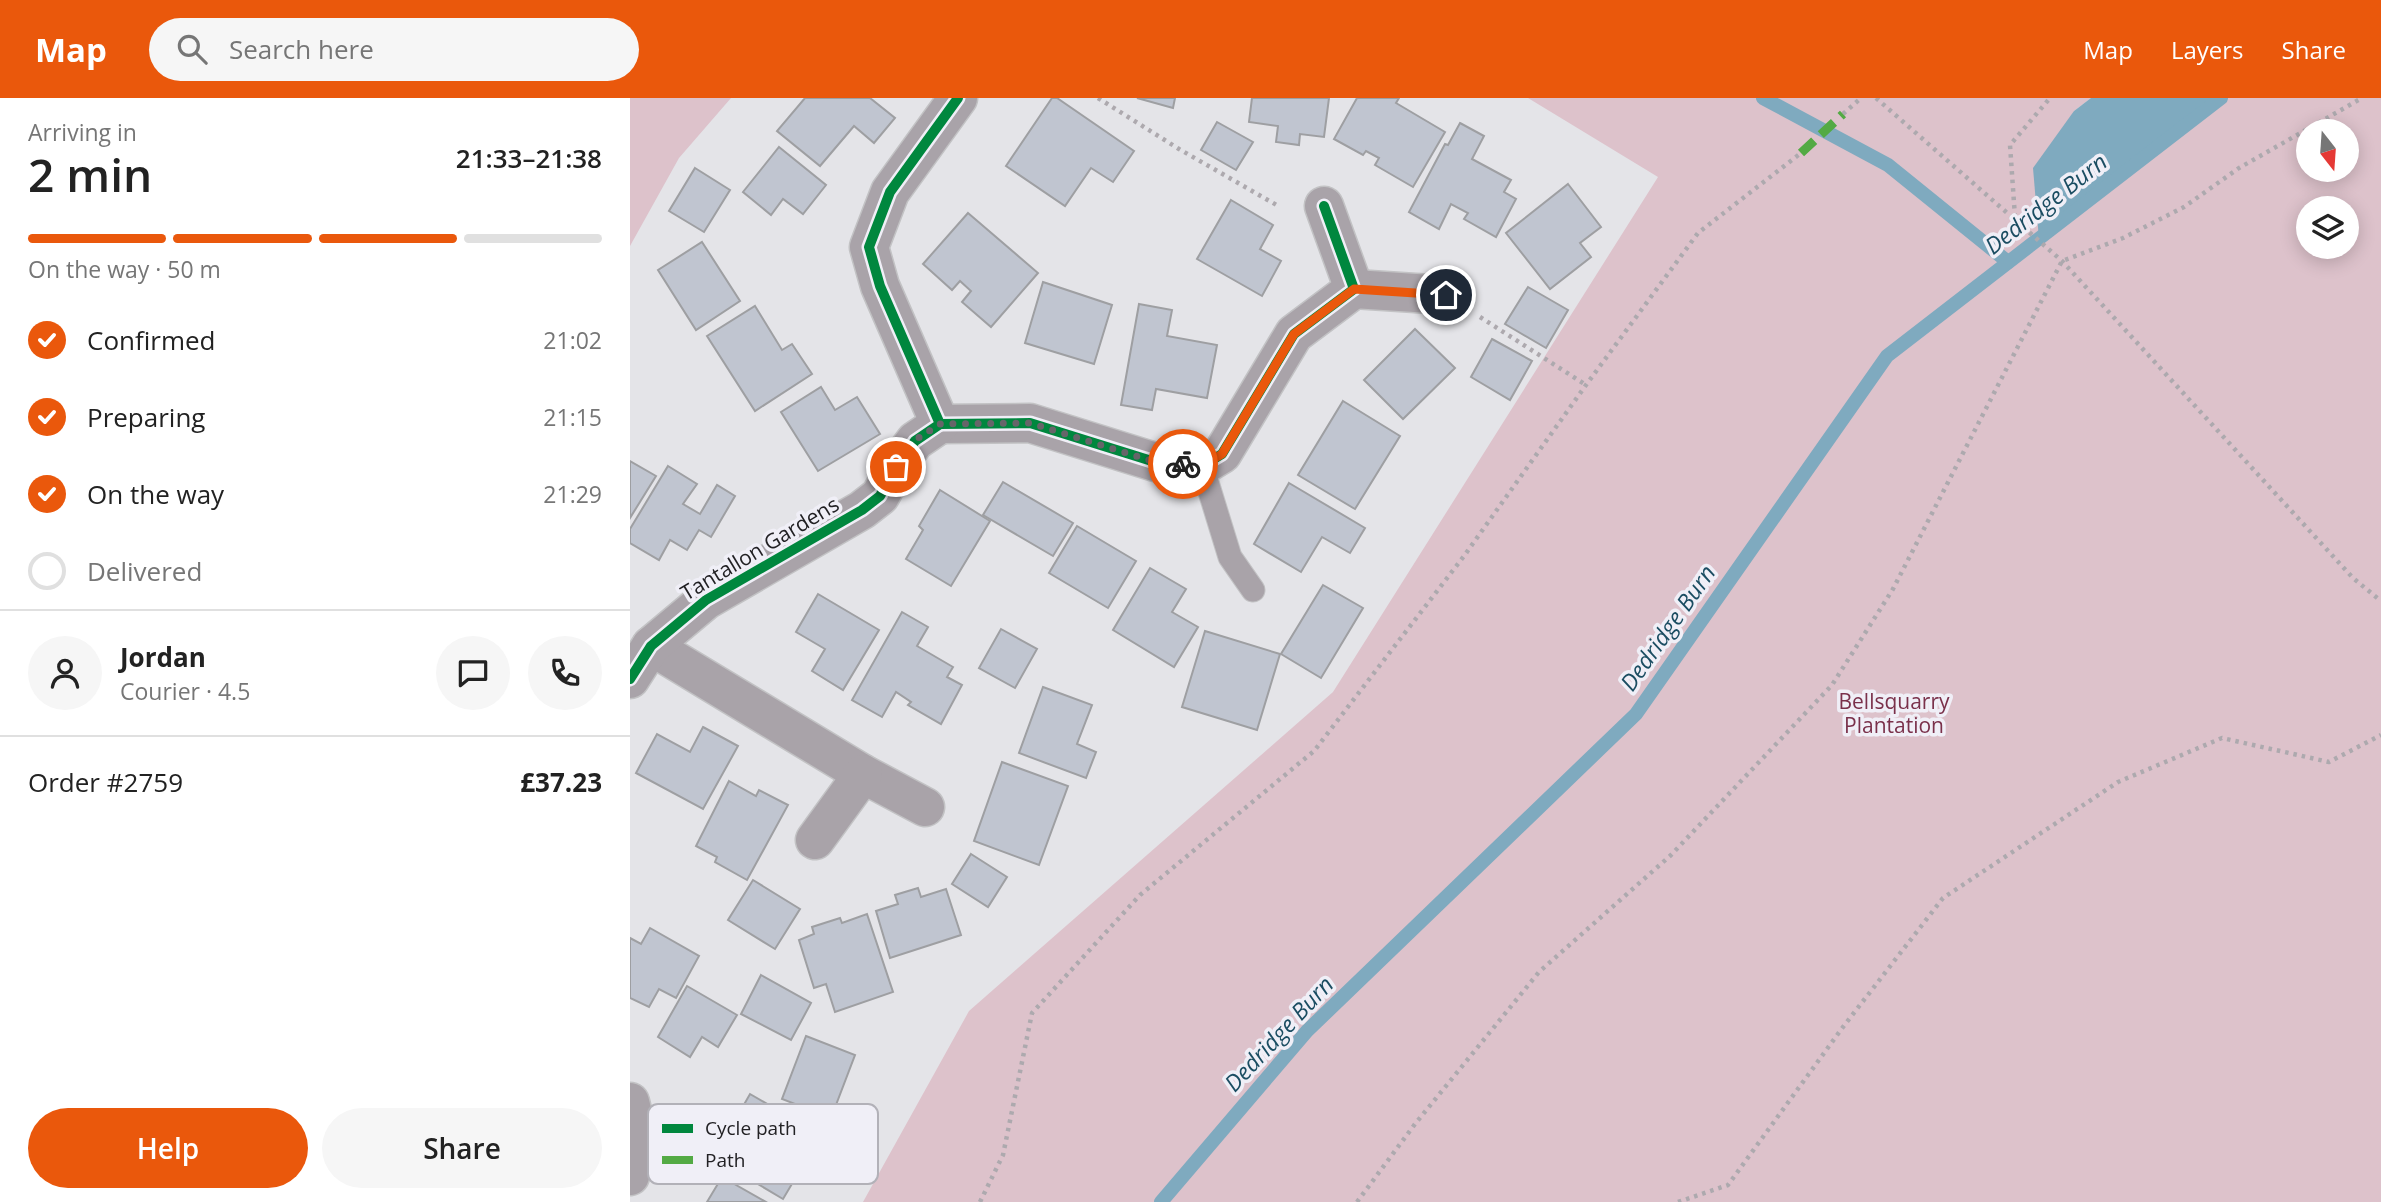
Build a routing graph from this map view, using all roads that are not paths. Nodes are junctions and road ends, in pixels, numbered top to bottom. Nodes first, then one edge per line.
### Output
1 (958, 98) edge
2 (1330, 223) road end
3 (1354, 289) junction
4 (1446, 295) road end
5 (940, 424) junction
6 (1202, 466) junction
7 (1253, 590) dead end
8 (651, 646) junction
9 (630, 679) edge
10 (863, 774) junction
11 (925, 807) dead end
12 (815, 840) dead end
13 (630, 1102) edge
14 (630, 1176) edge

1 - 5 street
2 - 3 street
3 - 4 street
3 - 6 street
5 - 6 street
5 - 8 street, Tantallon Gardens
6 - 7 lane
8 - 9 street, Tantallon Gardens
8 - 10 street
10 - 11 street
10 - 12 street
13 - 14 street

